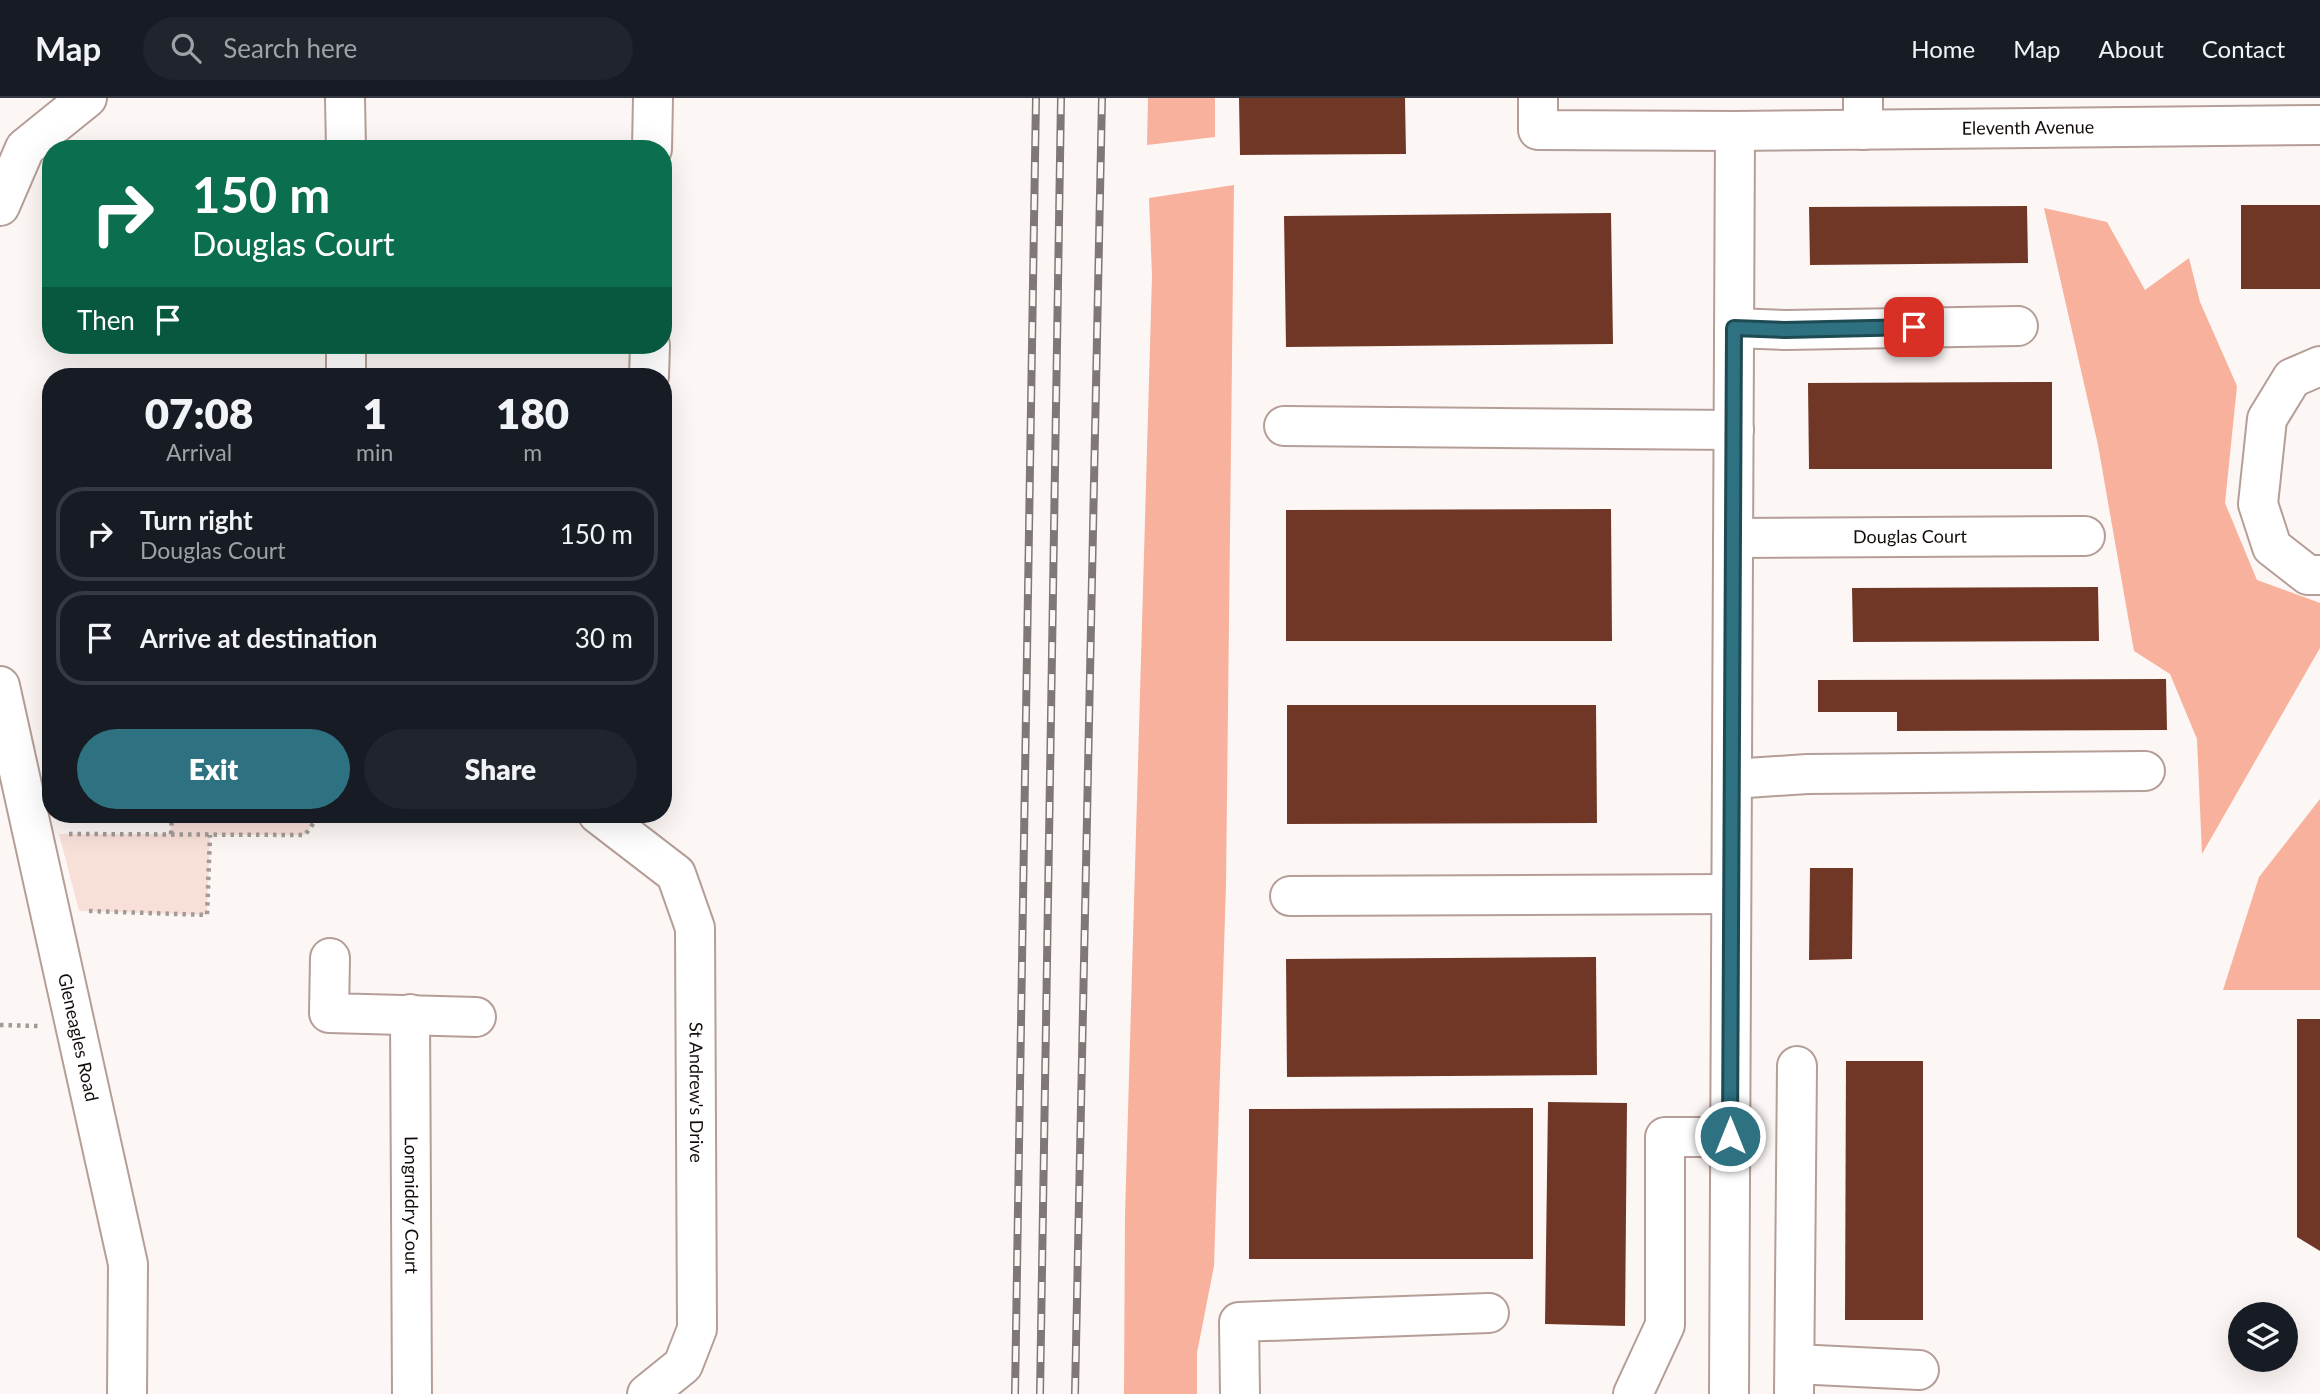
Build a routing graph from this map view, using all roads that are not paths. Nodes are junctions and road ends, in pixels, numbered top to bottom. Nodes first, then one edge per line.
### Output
1 (87, 98) edge
2 (345, 98) edge
3 (653, 98) edge
4 (1538, 98) edge
5 (2256, 112) edge
6 (1863, 114) edge
7 (2320, 125) edge
8 (1735, 131) junction
9 (346, 140) edge
10 (652, 140) edge
11 (0, 206) edge
12 (2018, 326) dead end
13 (1734, 328) junction
14 (2320, 366) edge
15 (1284, 426) dead end
16 (1734, 430) junction
17 (2085, 536) dead end
18 (1733, 538) junction
19 (2320, 575) edge
20 (0, 686) edge
21 (2145, 771) dead end
22 (1732, 779) junction
23 (610, 823) edge
24 (1731, 894) junction
25 (1290, 896) dead end
26 (330, 958) dead end
27 (410, 1014) junction
28 (476, 1017) dead end
29 (1797, 1066) dead end
30 (1730, 1136) junction
31 (1489, 1313) dead end
32 (1919, 1370) dead end
33 (1795, 1379) edge
34 (127, 1394) edge
35 (412, 1394) edge
36 (647, 1394) edge
37 (1240, 1394) edge
38 (1633, 1394) edge
39 (1729, 1394) edge

1 - 11 street
2 - 9 street
3 - 10 street
4 - 8 street, Eleventh Avenue
5 - 6 street, Eleventh Avenue
5 - 7 street, Eleventh Avenue
6 - 8 street, Eleventh Avenue
8 - 13 street
12 - 13 street
13 - 16 street
14 - 19 street
15 - 16 street
16 - 18 street
17 - 18 street, Douglas Court
18 - 22 street
20 - 34 street, Gleneagles Road
21 - 22 street
22 - 24 street
23 - 36 street, St Andrew's Drive
24 - 25 street
24 - 30 street
26 - 27 street
27 - 28 street
27 - 35 street, Longniddry Court
29 - 33 street
30 - 38 street
30 - 39 street
31 - 37 street
32 - 33 street

